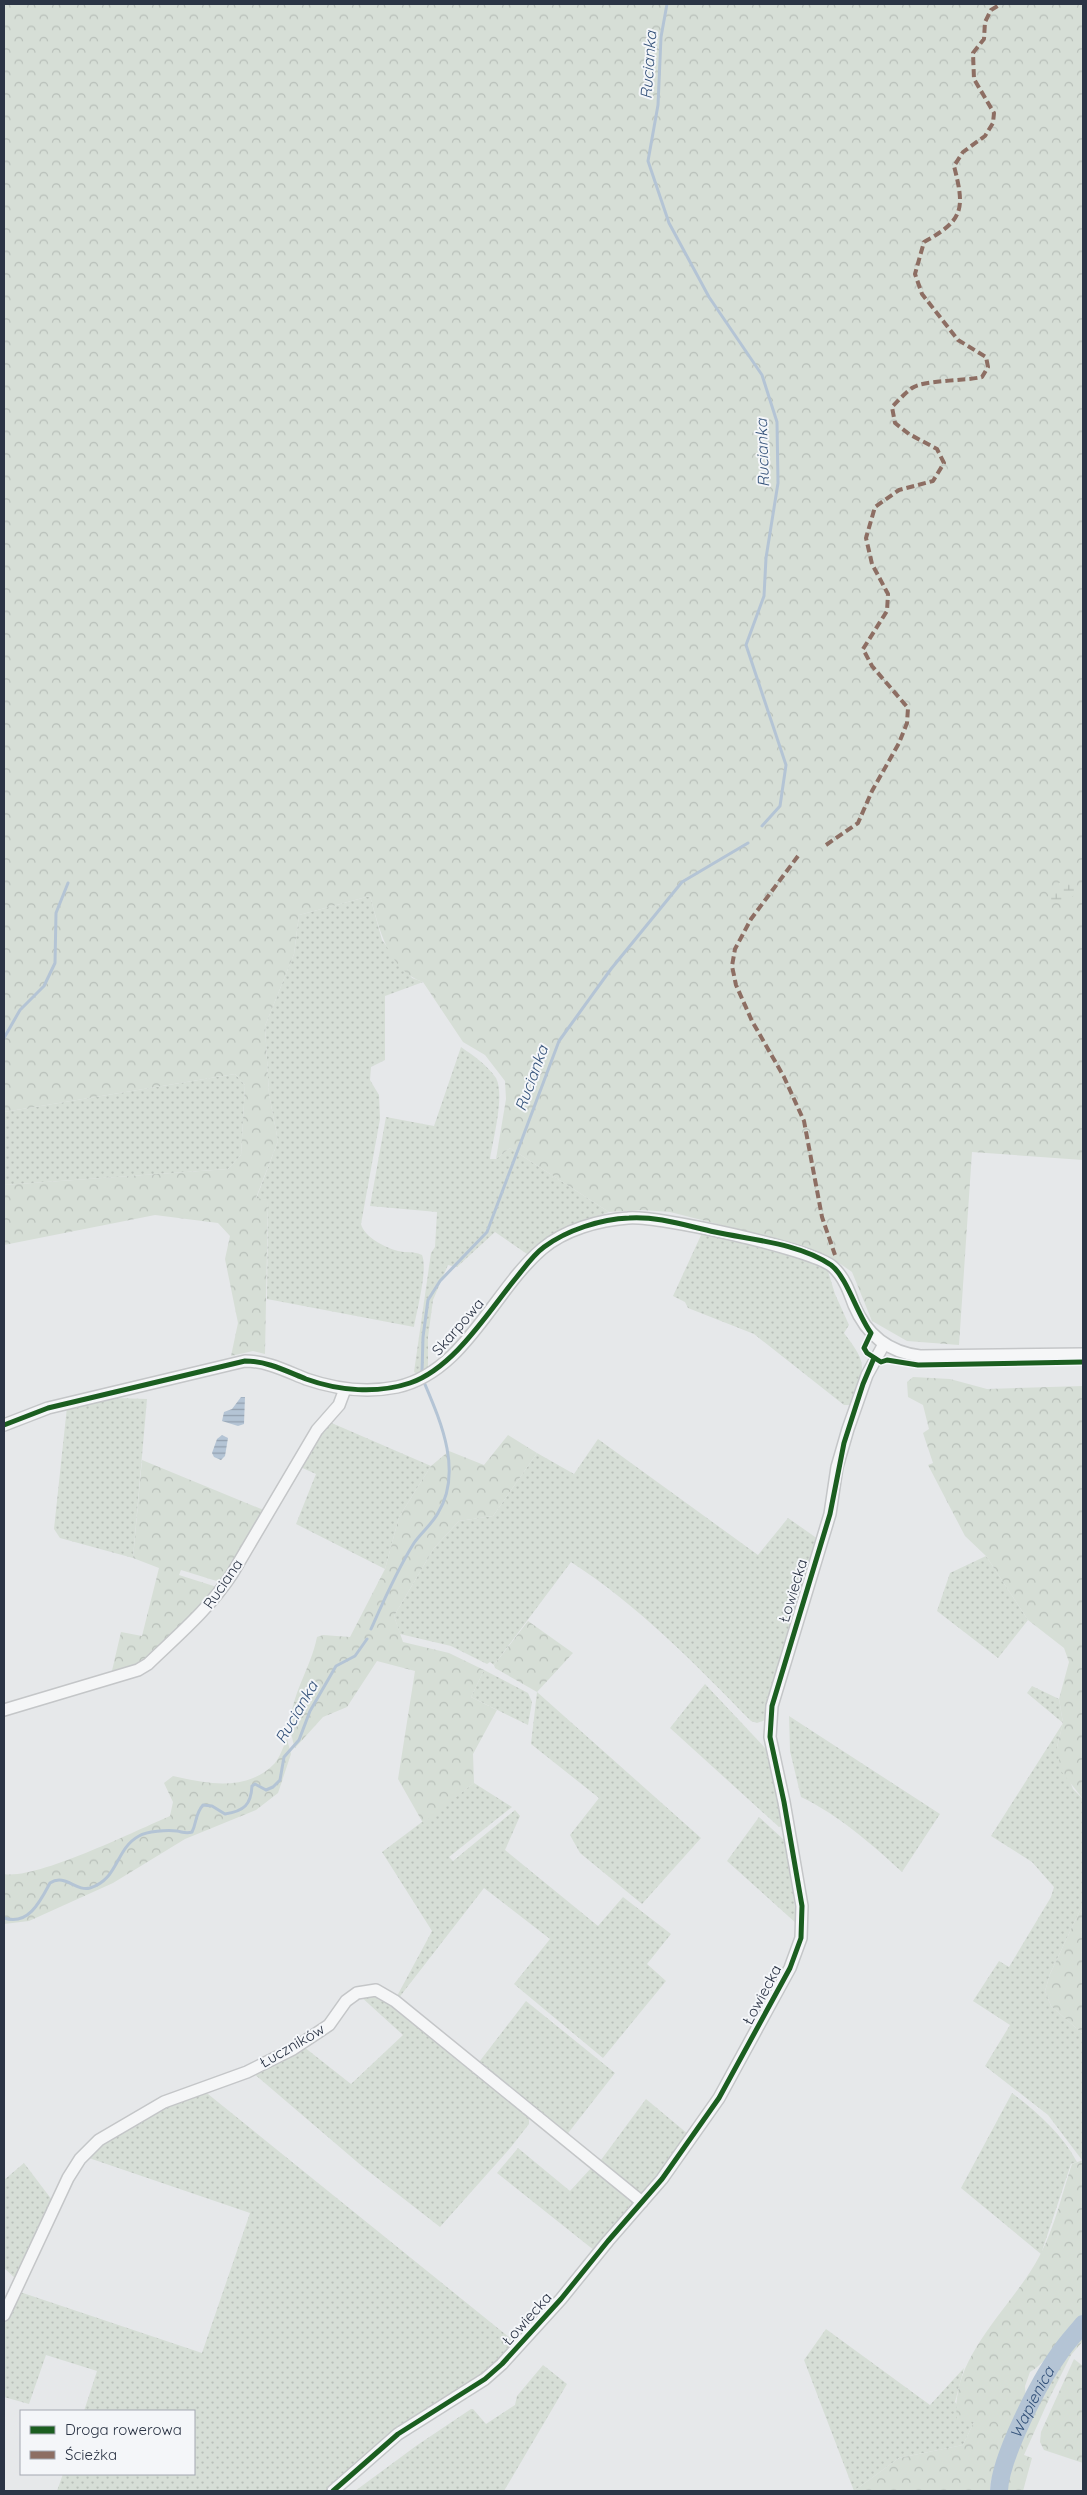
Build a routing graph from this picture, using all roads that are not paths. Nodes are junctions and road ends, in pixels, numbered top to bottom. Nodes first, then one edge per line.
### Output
1 (884, 1344) junction
2 (1083, 1354) edge
3 (345, 1388) junction
4 (4, 1425) edge
5 (4, 1710) edge
6 (642, 2202) junction
7 (4, 2315) edge
8 (333, 2491) edge

1 - 2 street
1 - 3 street, Skarpowa
1 - 6 street, Łowiecka
3 - 4 street, Skarpowa
3 - 5 street, Ruciana
6 - 7 street, Łuczników
6 - 8 street, Łowiecka

